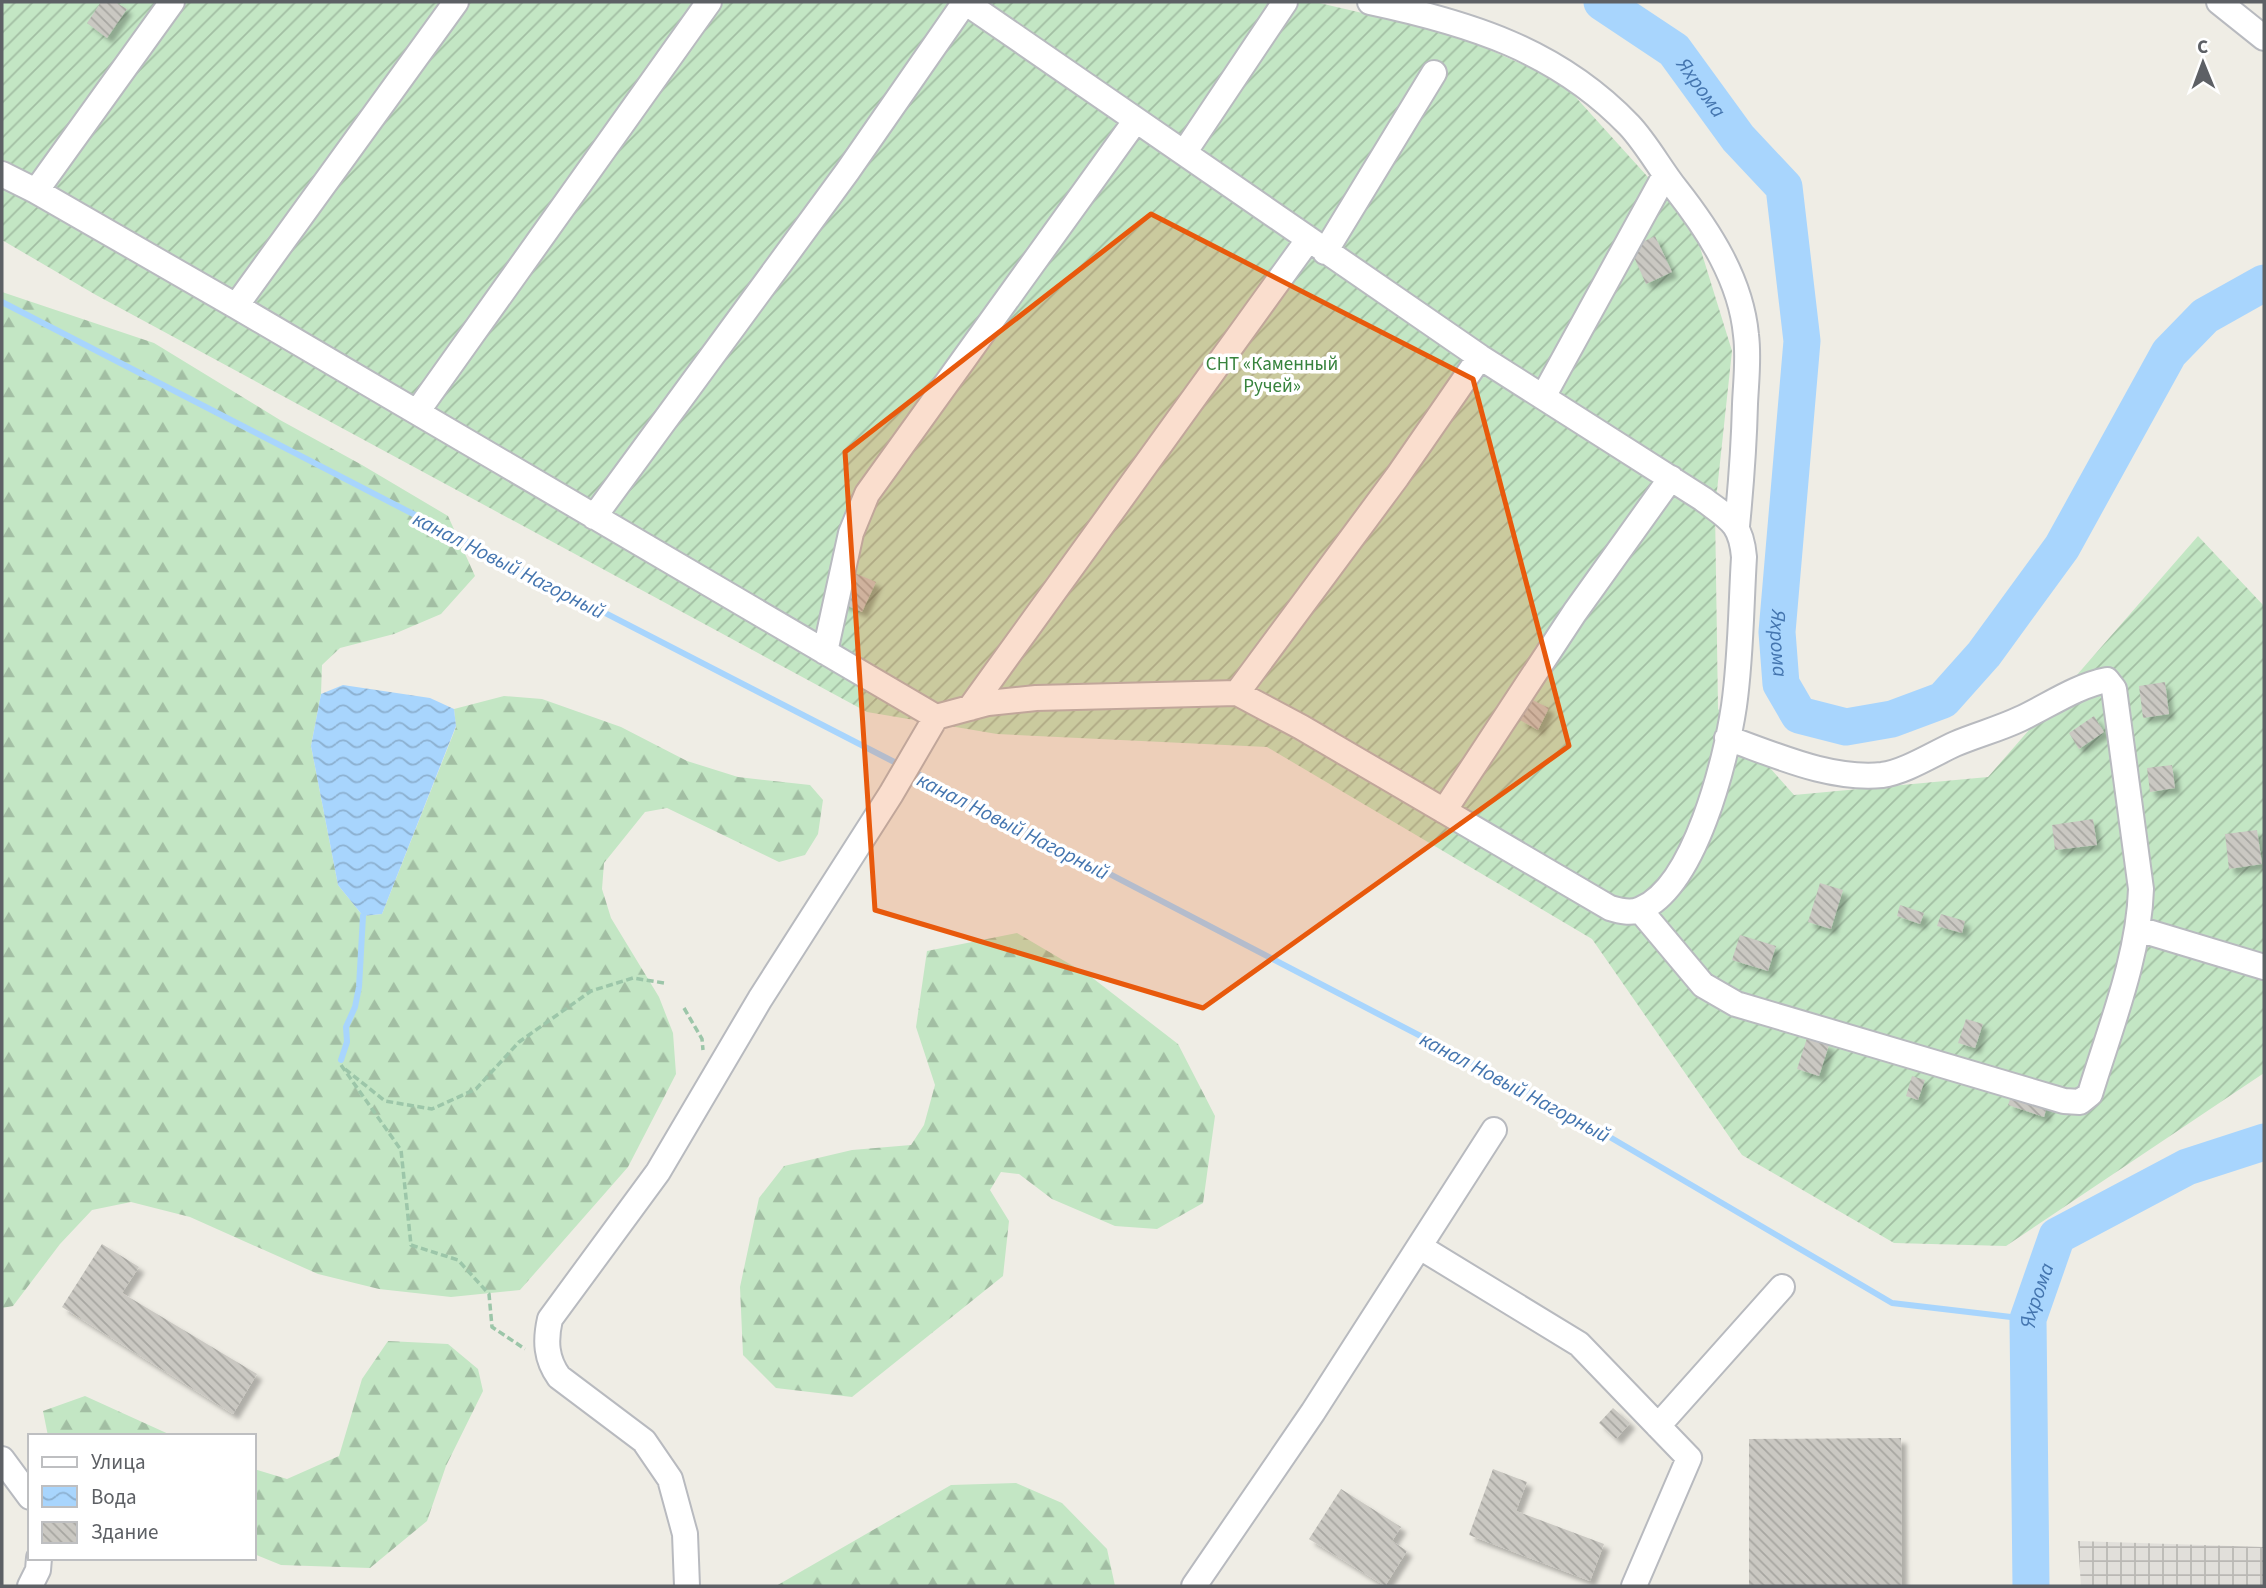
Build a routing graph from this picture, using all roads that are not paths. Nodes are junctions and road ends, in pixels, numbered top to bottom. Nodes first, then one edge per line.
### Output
1 (172, 2) edge
2 (456, 2) edge
3 (709, 2) edge
4 (965, 2) edge
5 (1285, 2) edge
6 (1370, 2) edge
7 (2219, 2) edge
8 (2264, 38) edge
9 (1434, 73) dead end
10 (1136, 120) junction
11 (1184, 153) junction
12 (2, 174) edge
13 (1665, 175) junction
14 (36, 191) junction
15 (1317, 246) junction
16 (236, 306) junction
17 (1480, 357) junction
18 (1543, 397) junction
19 (417, 412) junction
20 (1671, 478) junction
21 (594, 517) junction
22 (1737, 526) junction
23 (825, 652) junction
24 (1237, 693) junction
25 (970, 708) junction
26 (936, 717) junction
27 (1727, 738) junction
28 (1444, 811) junction
29 (1640, 910) junction
30 (2137, 929) junction
31 (2264, 967) edge
32 (1494, 1130) dead end
33 (1420, 1247) junction
34 (1782, 1287) dead end
35 (1658, 1426) junction
36 (2, 1459) edge
37 (28, 1494) edge
38 (39, 1560) edge
39 (30, 1586) edge
40 (687, 1586) edge
41 (1194, 1586) edge
42 (1634, 1586) edge

1 - 14 street
2 - 16 street
3 - 19 street
4 - 10 street
4 - 21 street
5 - 11 street
6 - 13 street
7 - 8 street
9 - 15 street
10 - 11 street
10 - 23 street
11 - 15 street
12 - 14 street
13 - 18 street
13 - 22 street
14 - 16 street
15 - 17 street
15 - 25 street
16 - 19 street
17 - 18 street
17 - 24 street
18 - 20 street
19 - 21 street
20 - 22 street
20 - 28 street
21 - 23 street
22 - 27 street
23 - 26 street
24 - 25 street
24 - 28 street
25 - 26 street
26 - 40 street
27 - 29 street
27 - 30 street
28 - 29 street
29 - 30 street
30 - 31 street
32 - 33 street
33 - 35 street
33 - 41 street
34 - 35 street
35 - 42 street
36 - 37 street
38 - 39 street

